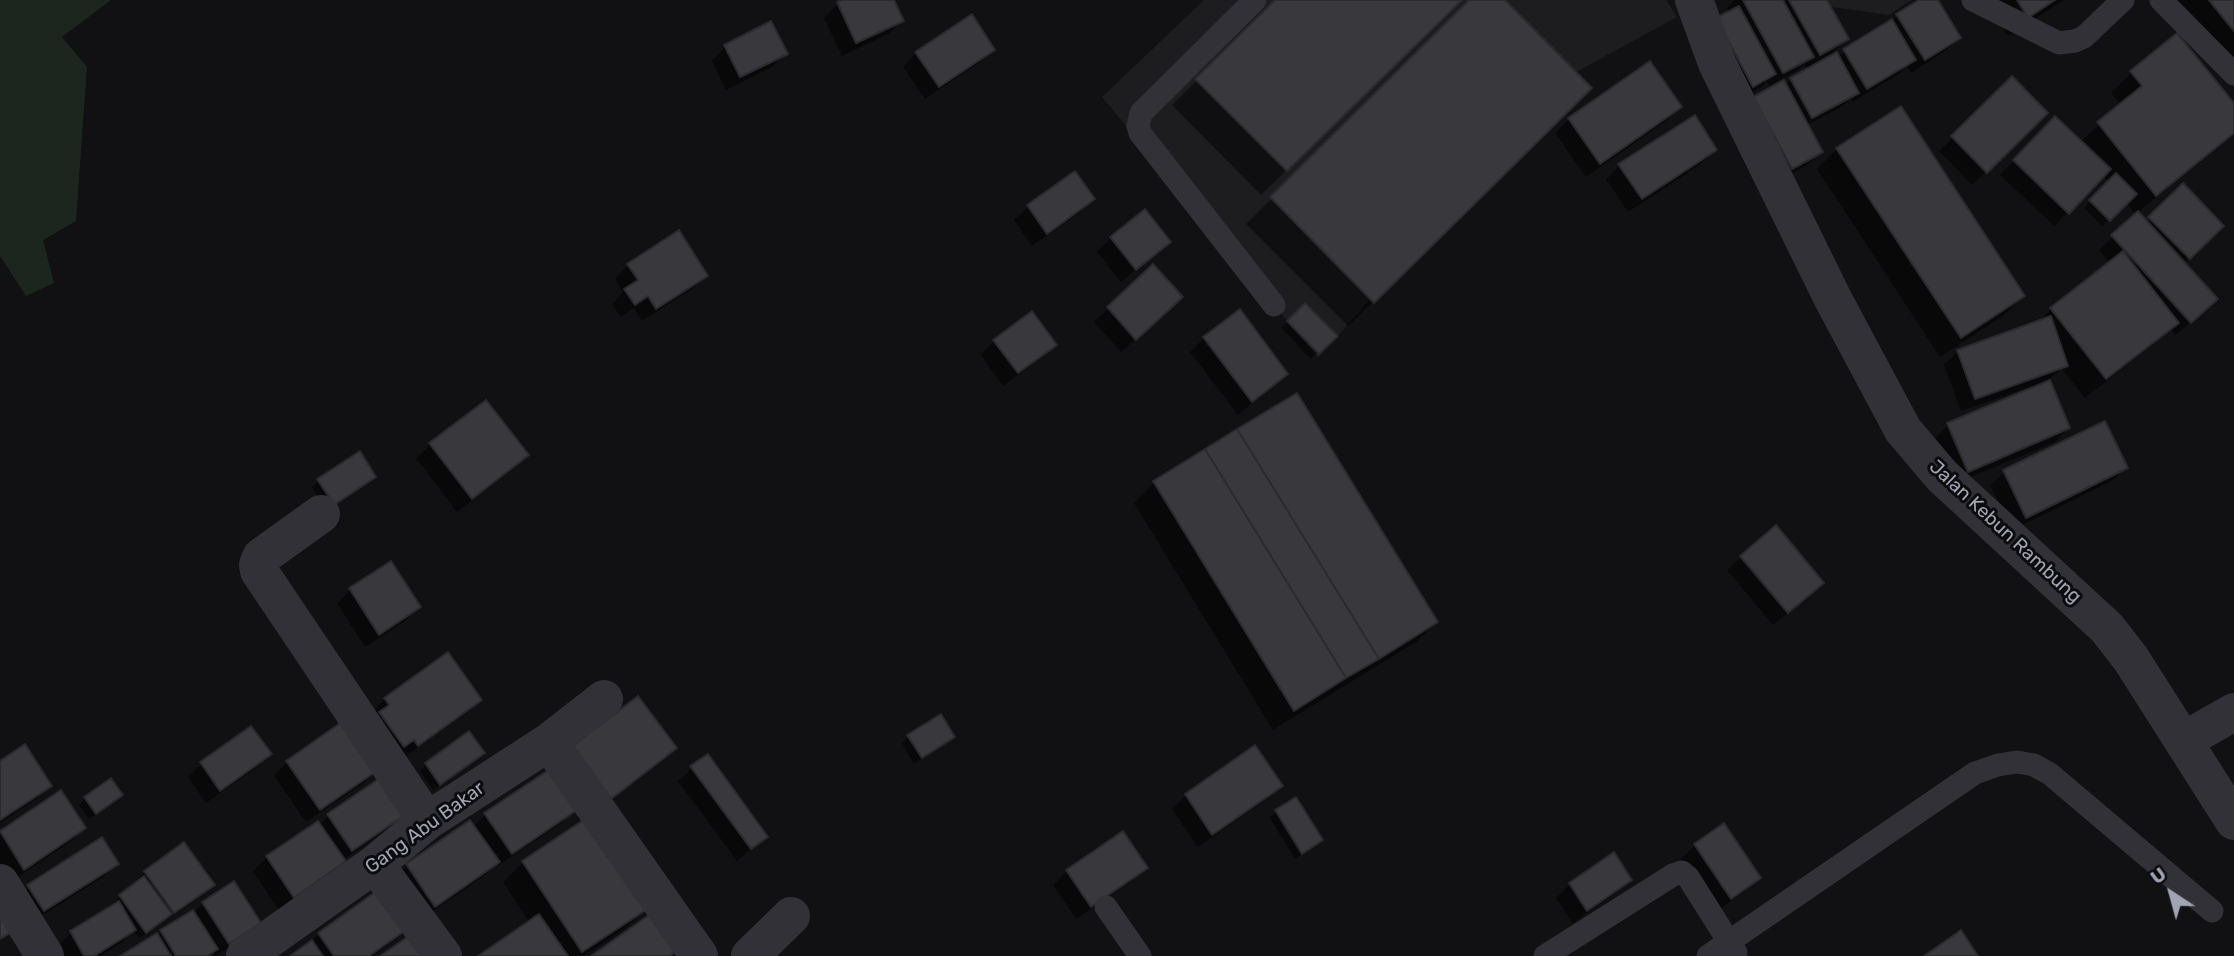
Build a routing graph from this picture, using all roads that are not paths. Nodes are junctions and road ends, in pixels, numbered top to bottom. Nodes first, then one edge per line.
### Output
1 (1255, 0) edge
2 (1694, 0) edge
3 (1973, 0) edge
4 (2123, 0) edge
5 (2161, 0) edge
6 (2234, 74) edge
7 (1274, 305) dead end
8 (321, 514) dead end
9 (604, 699) dead end
10 (2234, 712) edge
11 (2183, 741) junction
12 (550, 742) junction
13 (427, 821) junction
14 (2234, 821) edge
15 (375, 864) junction
16 (0, 883) edge
17 (1106, 907) dead end
18 (2212, 911) dead end
19 (791, 916) dead end
20 (1733, 950) edge
21 (45, 956) edge
22 (245, 956) edge
23 (443, 956) edge
24 (699, 956) edge
25 (750, 956) edge
26 (1140, 956) edge
27 (1545, 956) edge
28 (1708, 956) edge

1 - 7 lane
2 - 11 street, Jalan Kebun Rambung
3 - 4 lane
5 - 6 lane
8 - 13 street
9 - 12 street, Gang Abu Bakar
10 - 11 street
11 - 14 street, Jalan Kebun Rambung
12 - 13 street, Gang Abu Bakar
12 - 24 street
13 - 15 street, Gang Abu Bakar
15 - 22 street, Gang Abu Bakar
15 - 23 street
16 - 21 street
17 - 26 lane
18 - 20 lane
19 - 25 street
20 - 27 lane
20 - 28 lane

